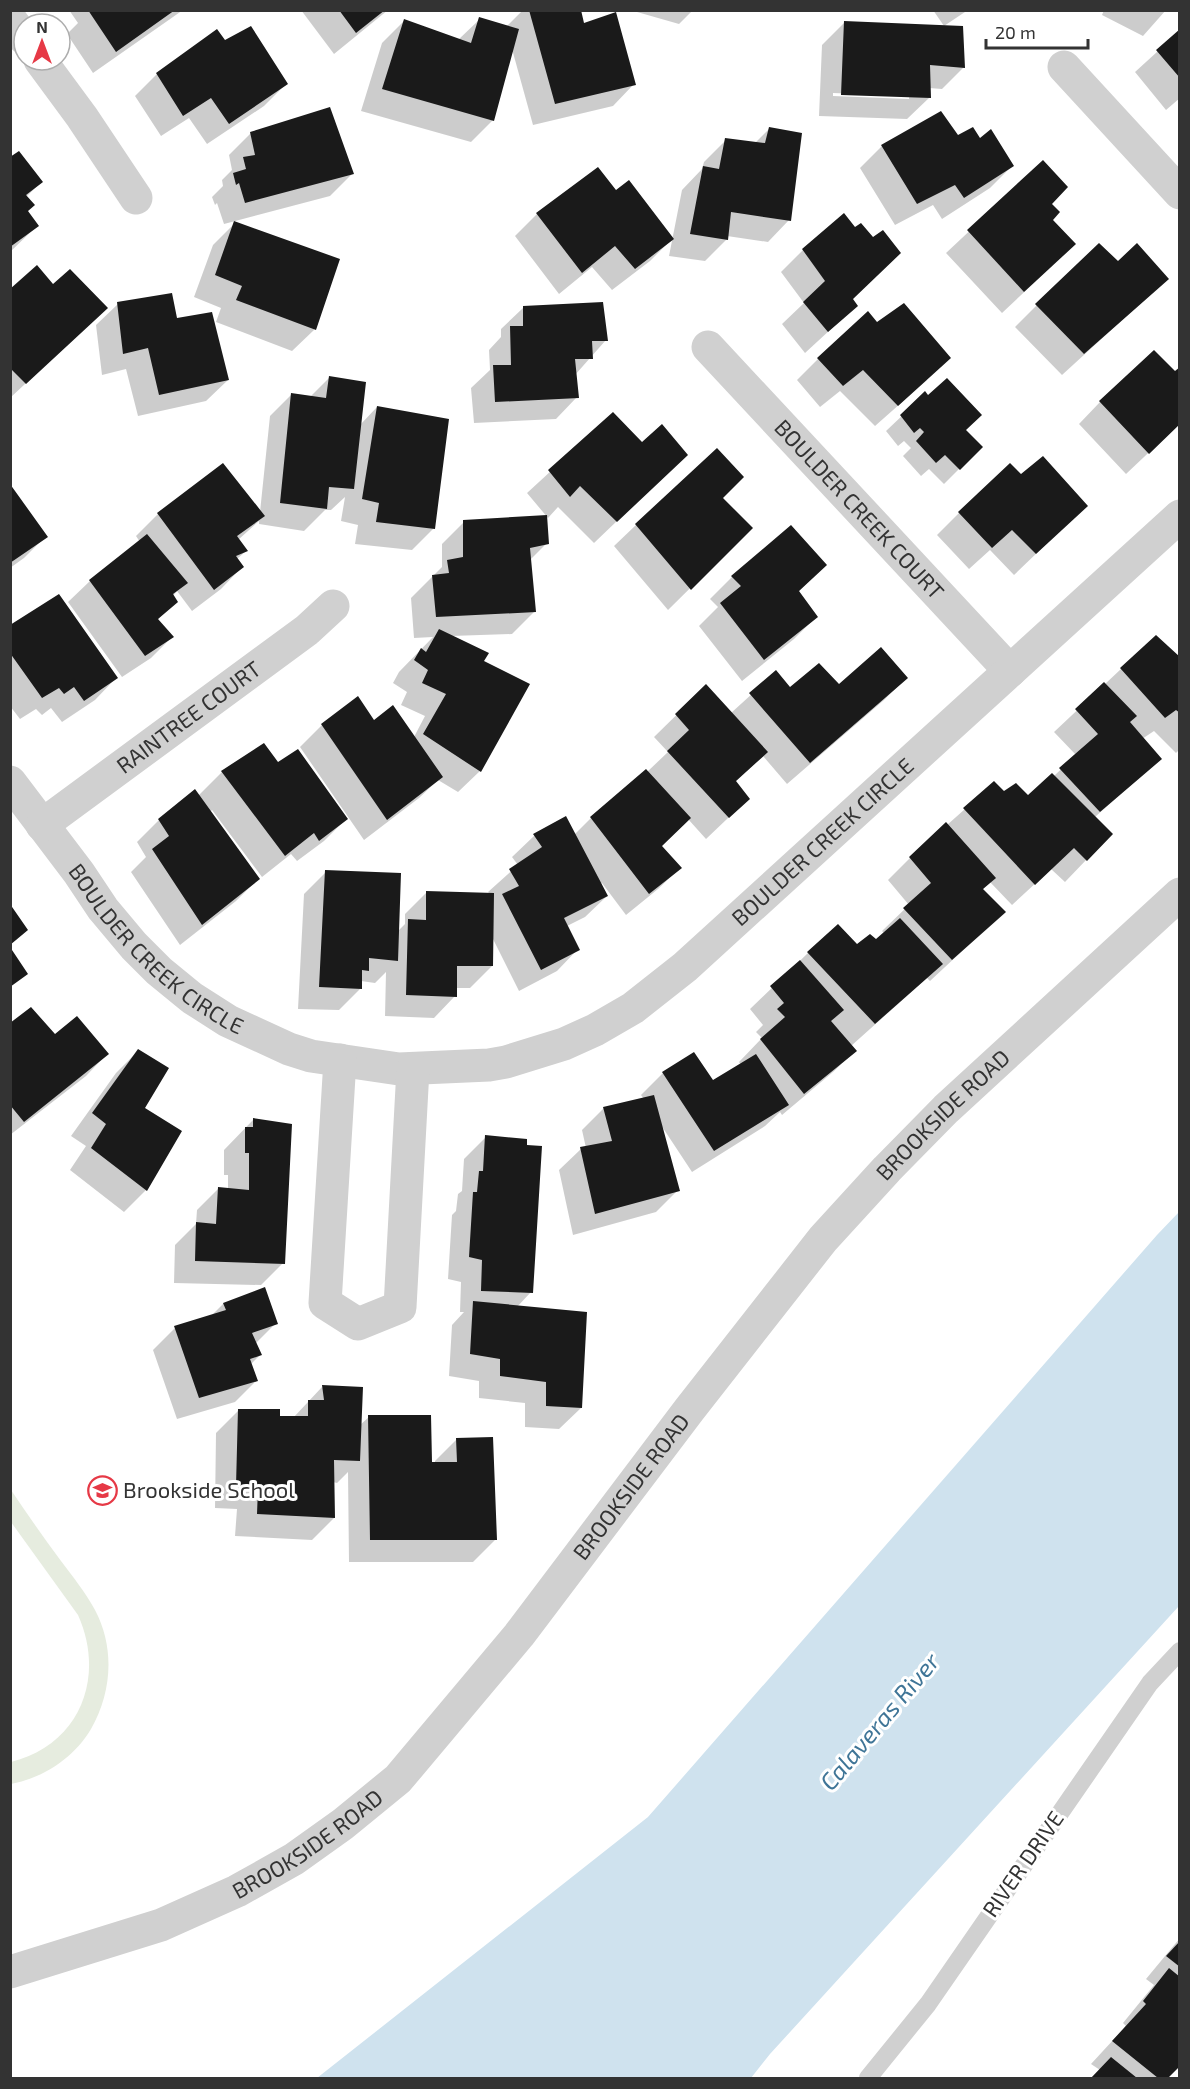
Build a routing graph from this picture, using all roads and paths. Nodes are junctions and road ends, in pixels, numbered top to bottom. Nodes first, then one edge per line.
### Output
1 (1064, 67) dead end
2 (49, 72) edge
3 (1179, 193) edge
4 (136, 198) dead end
5 (708, 347) dead end
6 (1179, 516) edge
7 (333, 606) dead end
8 (1010, 671) junction
9 (10, 782) edge
10 (42, 825) junction
11 (1179, 894) edge
12 (340, 1060) junction
13 (413, 1069) junction
14 (1179, 1651) edge
15 (10, 1972) edge
16 (868, 2079) edge

1 - 3 street
2 - 4 street
5 - 8 street, BOULDER CREEK COURT
6 - 8 street, BOULDER CREEK CIRCLE
7 - 10 street, RAINTREE COURT
8 - 13 street, BOULDER CREEK CIRCLE
9 - 10 street, BOULDER CREEK CIRCLE
10 - 12 street, BOULDER CREEK CIRCLE
11 - 15 street, BROOKSIDE ROAD
12 - 13 street, BOULDER CREEK CIRCLE
12 - 13 street
14 - 16 lane, RIVER DRIVE

